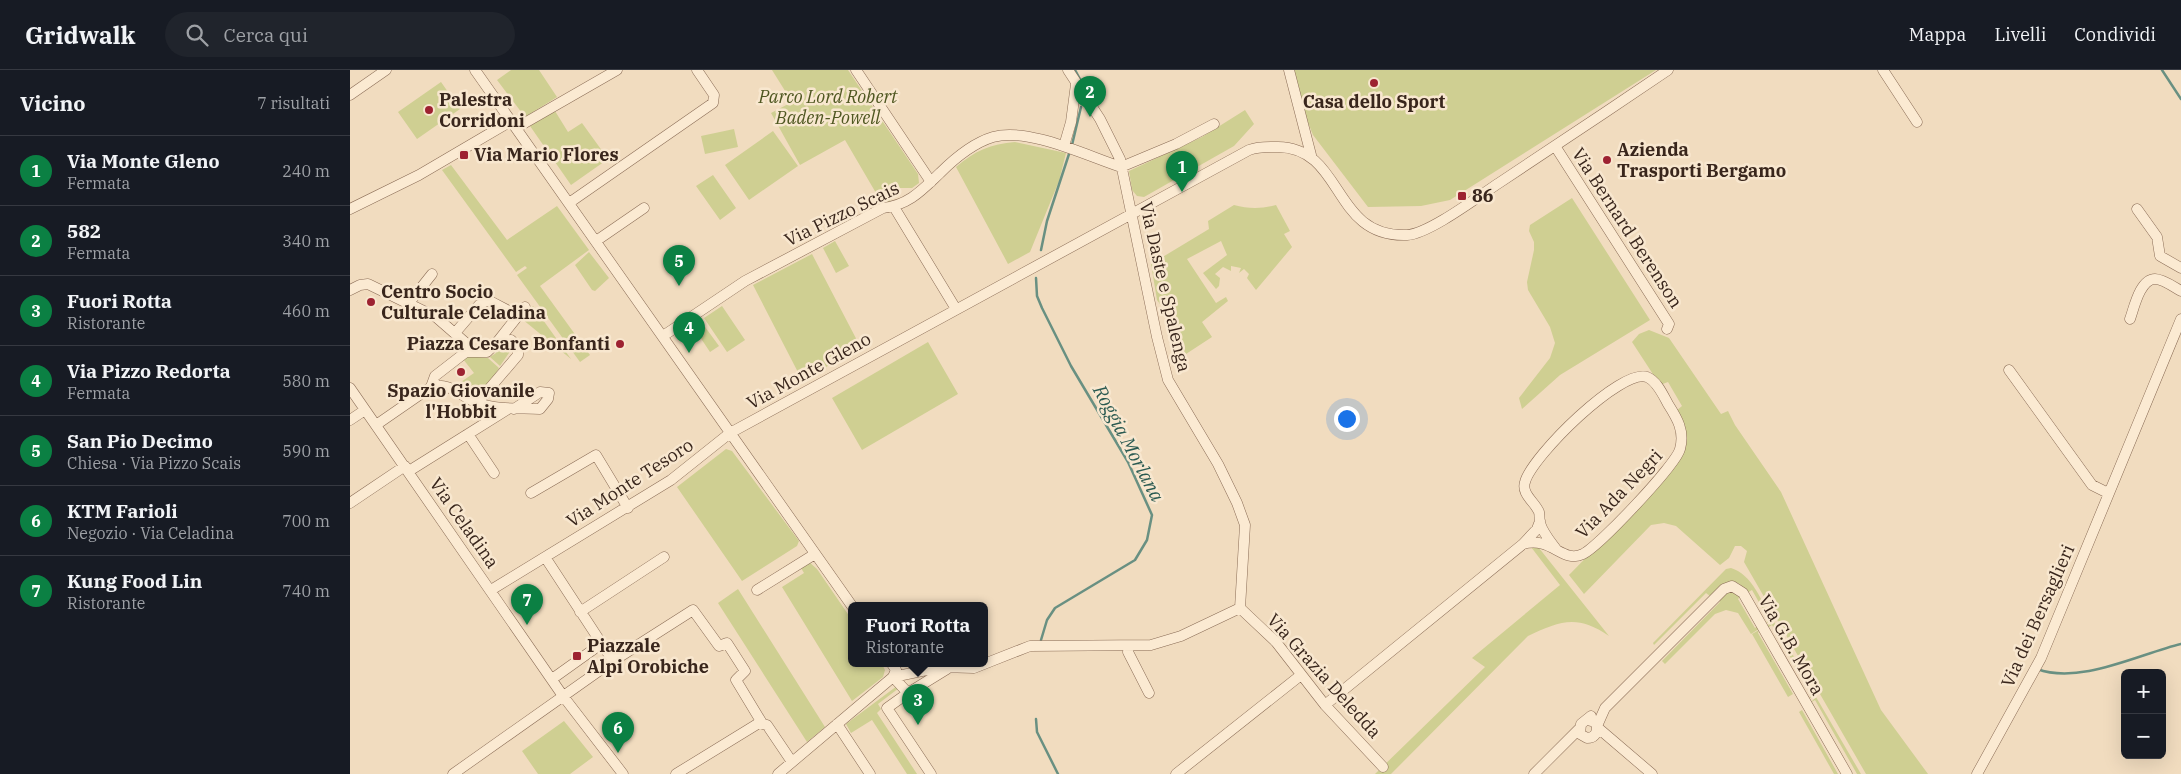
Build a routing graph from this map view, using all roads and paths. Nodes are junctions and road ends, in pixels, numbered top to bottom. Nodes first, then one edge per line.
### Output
1 (386, 70) edge
2 (475, 70) edge
3 (618, 70) edge
4 (697, 70) edge
5 (856, 70) edge
6 (1068, 70) edge
7 (1288, 70) edge
8 (1668, 70) edge
9 (1883, 70) edge
10 (1076, 84) junction
11 (350, 95) edge
12 (1917, 122) dead end
13 (513, 124) junction
14 (1214, 124) dead end
15 (1555, 146) junction
16 (1070, 148) junction
17 (1310, 155) junction
18 (1121, 167) junction
19 (931, 182) junction
20 (569, 202) junction
21 (894, 207) junction
22 (644, 208) dead end
23 (350, 209) edge
24 (2137, 209) dead end
25 (1132, 213) junction
26 (596, 241) junction
27 (2181, 268) edge
28 (432, 274) dead end
29 (350, 290) edge
30 (2181, 291) edge
31 (409, 304) junction
32 (525, 307) dead end
33 (956, 309) junction
34 (509, 311) dead end
35 (2130, 318) dead end
36 (2181, 319) edge
37 (1668, 329) dead end
38 (455, 333) junction
39 (663, 336) junction
40 (498, 341) junction
41 (466, 352) junction
42 (2009, 370) dead end
43 (431, 387) junction
44 (350, 388) edge
45 (477, 403) junction
46 (365, 410) junction
47 (350, 420) edge
48 (486, 422) junction
49 (376, 425) junction
50 (730, 433) junction
51 (468, 434) junction
52 (407, 468) junction
53 (494, 473) dead end
54 (531, 493) dead end
55 (2108, 493) junction
56 (350, 503) edge
57 (628, 508) junction
58 (1540, 522) junction
59 (1524, 544) junction
60 (1556, 549) junction
61 (815, 554) junction
62 (544, 557) junction
63 (664, 557) dead end
64 (491, 590) junction
65 (757, 590) dead end
66 (849, 602) edge
67 (1240, 608) junction
68 (580, 612) junction
69 (601, 644) junction
70 (1129, 646) junction
71 (613, 661) junction
72 (988, 662) edge
73 (894, 667) edge
74 (950, 667) junction
75 (977, 667) edge
76 (1301, 675) junction
77 (894, 677) junction
78 (552, 679) junction
79 (908, 693) junction
80 (1149, 693) dead end
81 (563, 696) junction
82 (1325, 705) junction
83 (1605, 708) junction
84 (1587, 720) junction
85 (762, 723) junction
86 (837, 724) junction
87 (1597, 726) junction
88 (1585, 734) junction
89 (1615, 743) junction
90 (792, 762) junction
91 (1383, 767) dead end
92 (453, 774) edge
93 (623, 774) edge
94 (676, 774) edge
95 (778, 774) edge
96 (870, 774) edge
97 (931, 774) edge
98 (1176, 774) edge
99 (1534, 774) edge
100 (1652, 774) edge
101 (1847, 774) edge
102 (1977, 774) edge

1 - 11 street
2 - 13 street
3 - 13 street
4 - 20 street
5 - 19 street
6 - 10 street, Via Daste e Spalenga
7 - 17 street
8 - 15 street, Via Monte Gleno
9 - 12 street
10 - 16 street
10 - 18 street, Via Daste e Spalenga
13 - 20 street
13 - 23 street
14 - 18 street
15 - 17 street, Via Monte Gleno
15 - 37 street, Via Bernard Berenson
16 - 18 street
16 - 19 street, Via Pizzo Scais
17 - 25 street, Via Monte Gleno
18 - 25 street, Via Daste e Spalenga
19 - 21 street, Via Pizzo Scais
20 - 26 street
21 - 33 street
21 - 39 street, Via Pizzo Scais
22 - 26 street
24 - 27 street
25 - 33 street, Via Monte Gleno
25 - 67 street, Via Daste e Spalenga
26 - 39 street
28 - 31 street
29 - 31 street
30 - 35 street
31 - 38 street
32 - 40 street
33 - 50 street, Via Monte Gleno
34 - 38 street
36 - 55 street, Via dei Bersaglieri
38 - 41 street
39 - 50 street
40 - 41 street
40 - 45 street
41 - 43 street
42 - 55 street
43 - 45 street
43 - 49 street
44 - 46 street, Via Celadina
45 - 48 street
45 - 48 street
46 - 47 street
46 - 49 street, Via Celadina
48 - 51 street
49 - 52 street, Via Celadina
50 - 57 street, Via Monte Tesoro
50 - 61 street
51 - 52 street
51 - 53 street
52 - 56 street
52 - 64 street, Via Celadina
54 - 57 street
55 - 102 street, Via dei Bersaglieri
57 - 62 street, Via Monte Tesoro
58 - 59 street
58 - 60 street, Via Ada Negri
58 - 60 street, Via Ada Negri
59 - 60 street, Via Ada Negri
59 - 82 street
61 - 65 street
61 - 66 street
62 - 64 street, Via Monte Tesoro
62 - 68 street
63 - 68 street
64 - 78 street, Via Celadina
67 - 70 street
67 - 76 street, Via Grazia Deledda
68 - 69 street
69 - 71 street
69 - 78 street
70 - 72 street
70 - 80 street
71 - 81 street
71 - 85 street
73 - 77 street
74 - 75 street
74 - 77 street
74 - 79 street
76 - 82 street, Via Grazia Deledda
76 - 98 street
77 - 79 street
77 - 86 street
78 - 81 street, Via Celadina
79 - 97 street
81 - 92 street
81 - 93 street, Via Celadina
82 - 91 street, Via Grazia Deledda
83 - 84 street, Via G.B. Mora
83 - 87 street, Via G.B. Mora
83 - 101 street, Via G.B. Mora
84 - 87 street
84 - 88 street
85 - 90 street
85 - 94 street
86 - 90 street
86 - 96 street
87 - 88 street
87 - 89 street
88 - 89 street
88 - 99 street
89 - 100 street
90 - 95 street

